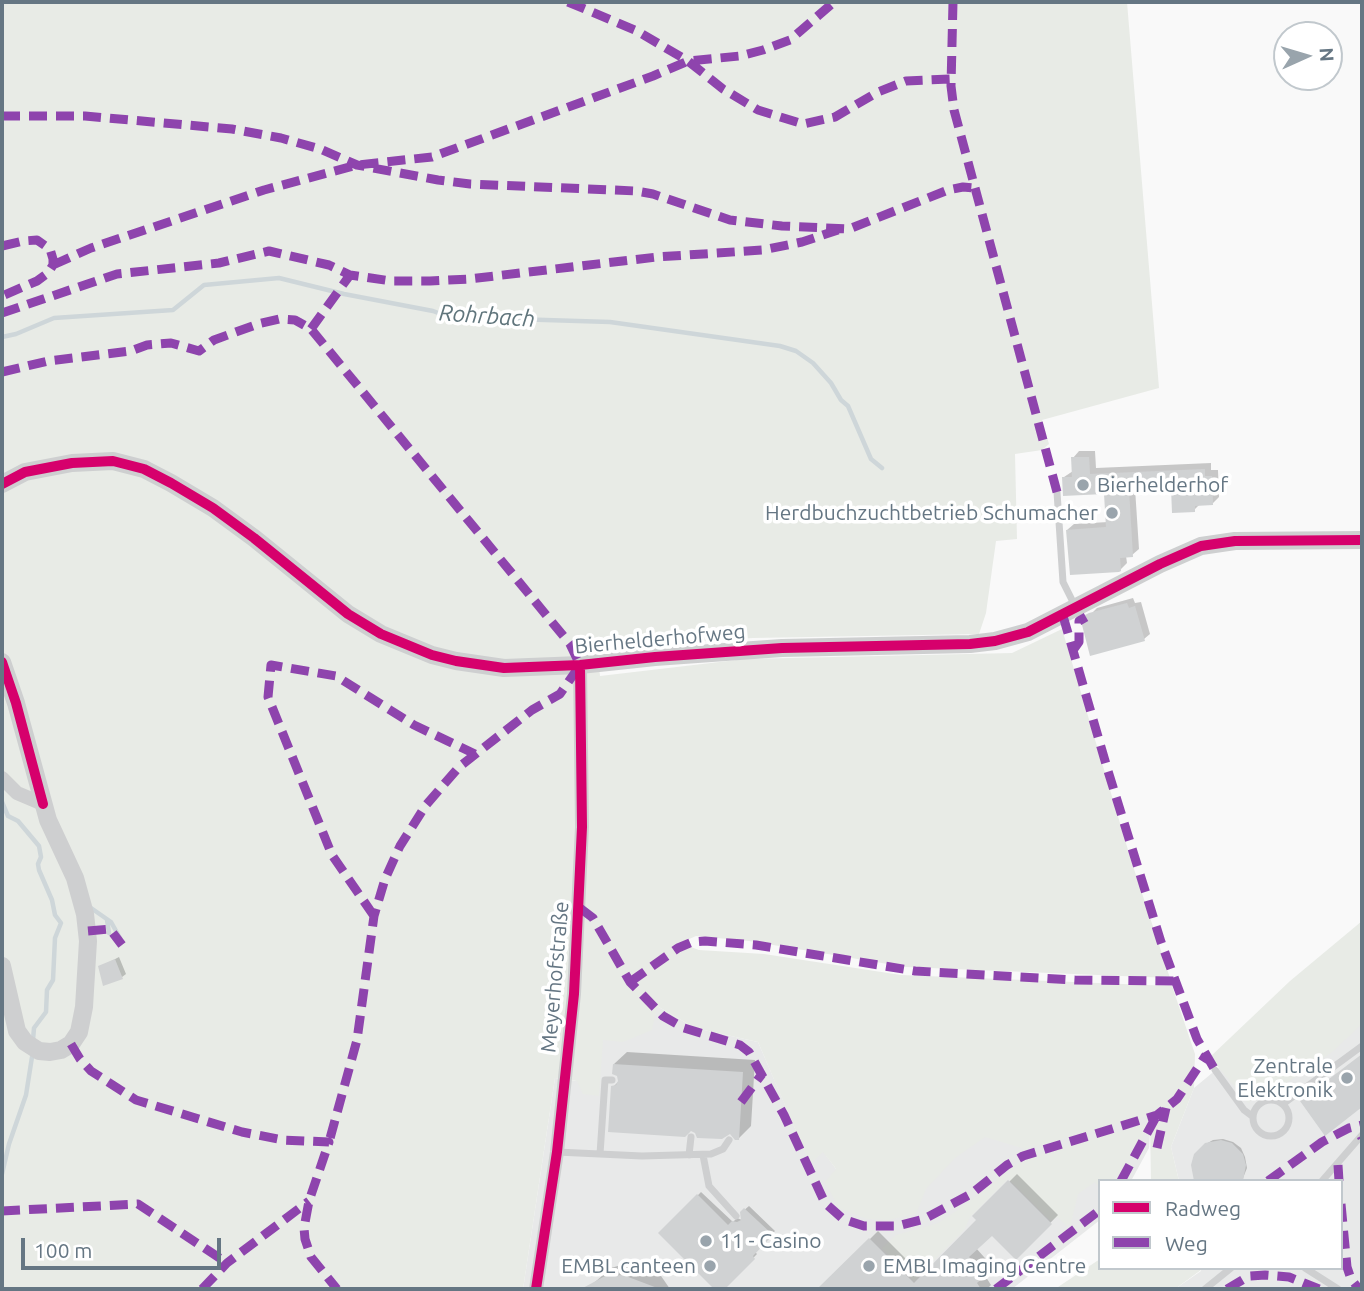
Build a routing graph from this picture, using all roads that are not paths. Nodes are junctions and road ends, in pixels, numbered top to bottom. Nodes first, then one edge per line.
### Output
1 (2, 484) edge
2 (1057, 492) dead end
3 (1362, 540) edge
4 (1076, 608) junction
5 (2, 662) edge
6 (580, 665) junction
7 (2, 778) edge
8 (43, 804) junction
9 (2, 966) edge
10 (1362, 1046) edge
11 (1216, 1070) dead end
12 (612, 1080) dead end
13 (1283, 1104) junction
14 (1252, 1116) junction
15 (1362, 1135) edge
16 (691, 1137) dead end
17 (729, 1140) dead end
18 (557, 1152) junction
19 (600, 1154) junction
20 (689, 1155) junction
21 (703, 1155) junction
22 (1324, 1179) edge
23 (736, 1216) dead end
24 (1229, 1270) edge
25 (1308, 1270) edge
26 (536, 1289) edge
27 (1205, 1289) edge
28 (1338, 1289) edge

1 - 6 street, Bierhelderhofweg
2 - 4 lane
3 - 4 street, Bierhelderhofweg
4 - 6 street, Bierhelderhofweg
5 - 8 street
6 - 18 street, Meyerhofstraße
7 - 8 street
8 - 9 street
10 - 13 lane
11 - 14 lane
12 - 19 lane
13 - 14 lane
13 - 14 lane
15 - 22 lane
16 - 20 lane
17 - 21 lane
18 - 19 lane
18 - 26 street, Meyerhofstraße
19 - 20 lane
20 - 21 lane
21 - 23 lane
24 - 27 lane
25 - 28 lane

